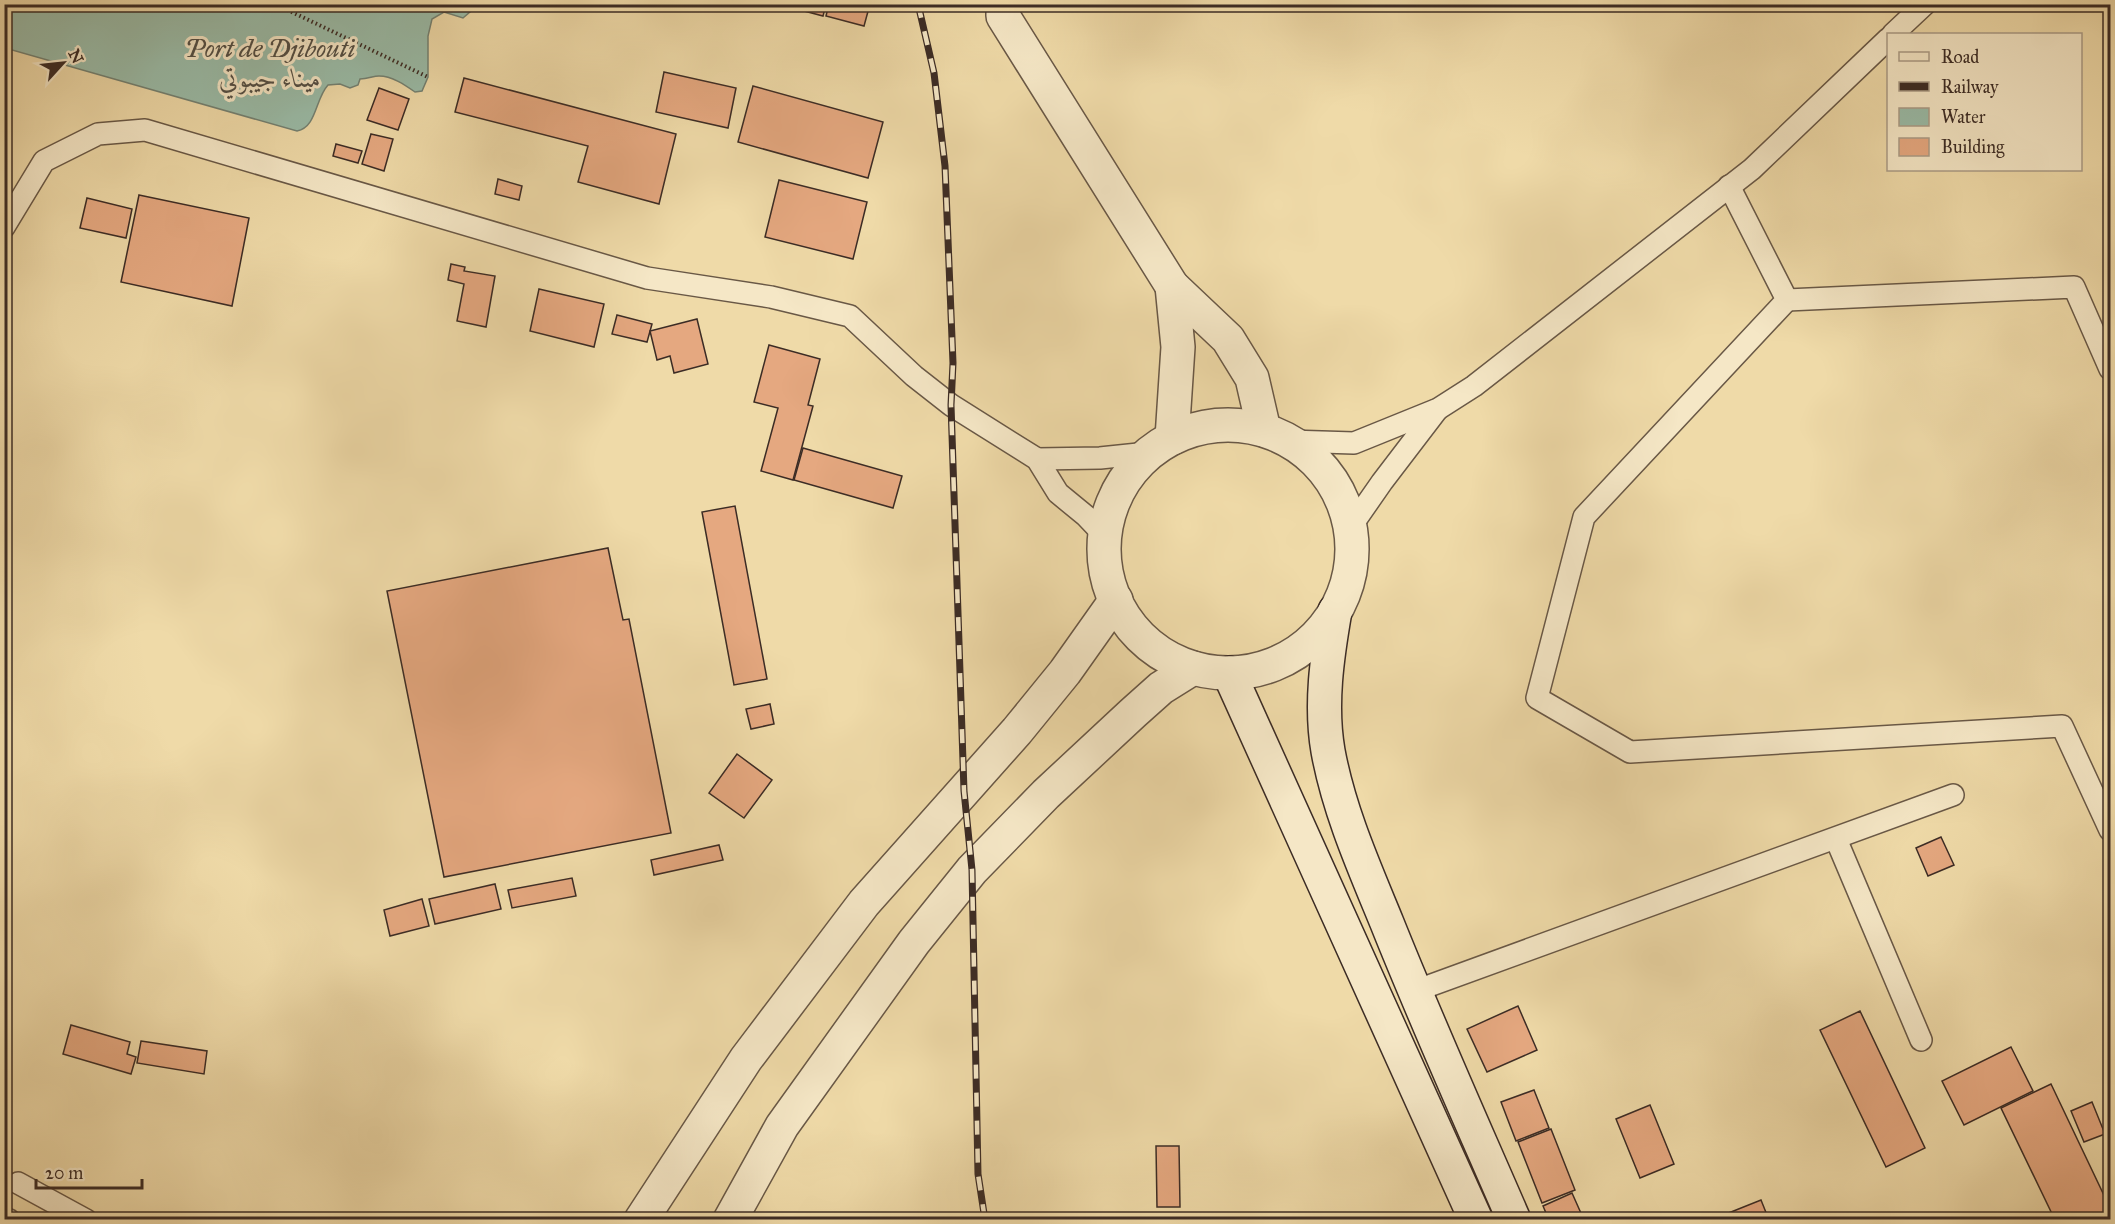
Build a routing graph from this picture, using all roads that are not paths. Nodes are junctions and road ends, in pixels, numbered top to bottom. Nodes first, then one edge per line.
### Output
1 (1925, 4) edge
2 (1001, 8) edge
3 (1894, 33) edge
4 (1887, 40) edge
5 (1729, 186) junction
6 (4, 227) edge
7 (1172, 286) junction
8 (1787, 300) junction
9 (2110, 369) edge
10 (1438, 409) junction
11 (1277, 436) junction
12 (1160, 446) junction
13 (1037, 459) junction
14 (1350, 528) junction
15 (1105, 536) junction
16 (1116, 600) junction
17 (1335, 611) junction
18 (1193, 668) junction
19 (1230, 673) junction
20 (1953, 795) dead end
21 (2110, 830) edge
22 (1836, 838) junction
23 (1414, 991) junction
24 (1921, 1040) dead end
25 (18, 1183) dead end
26 (4, 1218) edge
27 (9, 1220) edge
28 (86, 1220) edge
29 (641, 1220) edge
30 (730, 1220) edge
31 (1476, 1220) edge
32 (1514, 1220) edge

1 - 3 lane
2 - 7 street
4 - 5 lane
5 - 8 lane
5 - 10 lane
6 - 13 lane
7 - 11 street
7 - 12 street
8 - 9 lane
8 - 21 lane
10 - 11 lane
10 - 14 lane
11 - 12 street
11 - 14 street
12 - 13 lane
12 - 15 street
13 - 15 lane
14 - 17 street
15 - 16 street
16 - 18 street
16 - 29 street
17 - 19 street
17 - 23 street
18 - 19 street
18 - 30 street
19 - 31 street
20 - 22 lane
22 - 23 lane
22 - 24 lane
23 - 32 street
25 - 28 lane
26 - 27 lane

